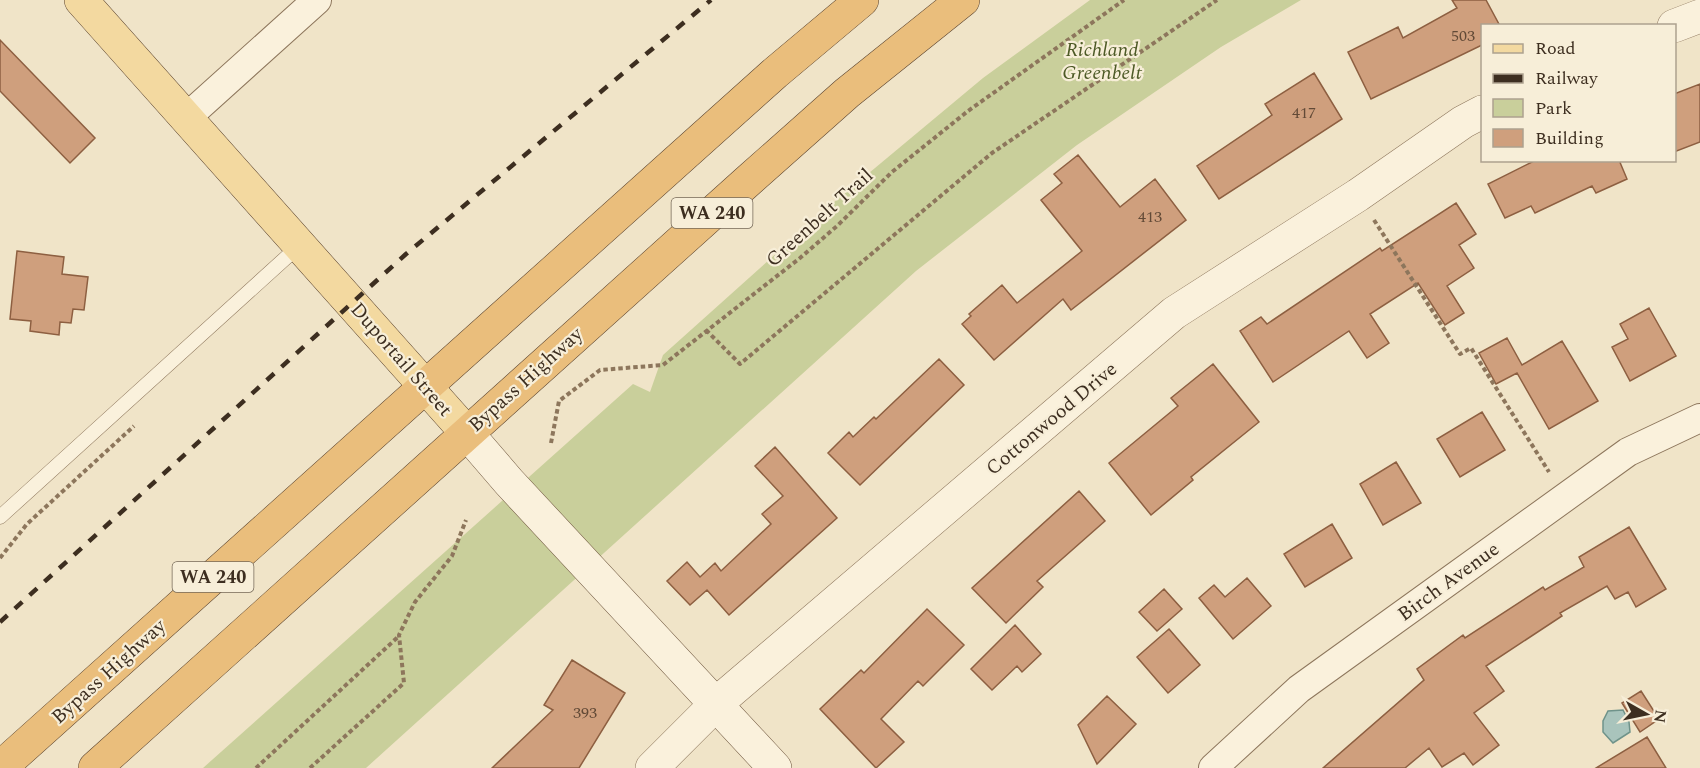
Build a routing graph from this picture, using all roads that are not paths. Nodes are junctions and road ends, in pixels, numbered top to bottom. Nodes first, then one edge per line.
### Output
1 (81, 0) edge
2 (317, 0) edge
3 (862, 0) edge
4 (963, 0) edge
5 (1700, 16) edge
6 (1676, 25) edge
7 (1481, 112) edge
8 (186, 118) junction
9 (300, 245) junction
10 (425, 385) junction
11 (1700, 418) edge
12 (466, 432) junction
13 (0, 517) edge
14 (717, 703) junction
15 (0, 768) edge
16 (95, 768) edge
17 (652, 768) edge
18 (775, 768) edge
19 (1213, 768) edge

1 - 8 main road, Duportail Street
2 - 8 street
3 - 10 highway, Bypass Highway / WA 240
4 - 12 highway, Bypass Highway / WA 240
5 - 6 street
7 - 14 street, Cottonwood Drive
8 - 9 main road, Duportail Street
9 - 10 main road, Duportail Street
9 - 13 lane
10 - 12 main road, Duportail Street
10 - 15 highway, Bypass Highway / WA 240
11 - 19 street, Birch Avenue
12 - 14 street, Duportail Street
12 - 16 highway, Bypass Highway / WA 240
14 - 17 street, Cottonwood Drive
14 - 18 street, Duportail Street

